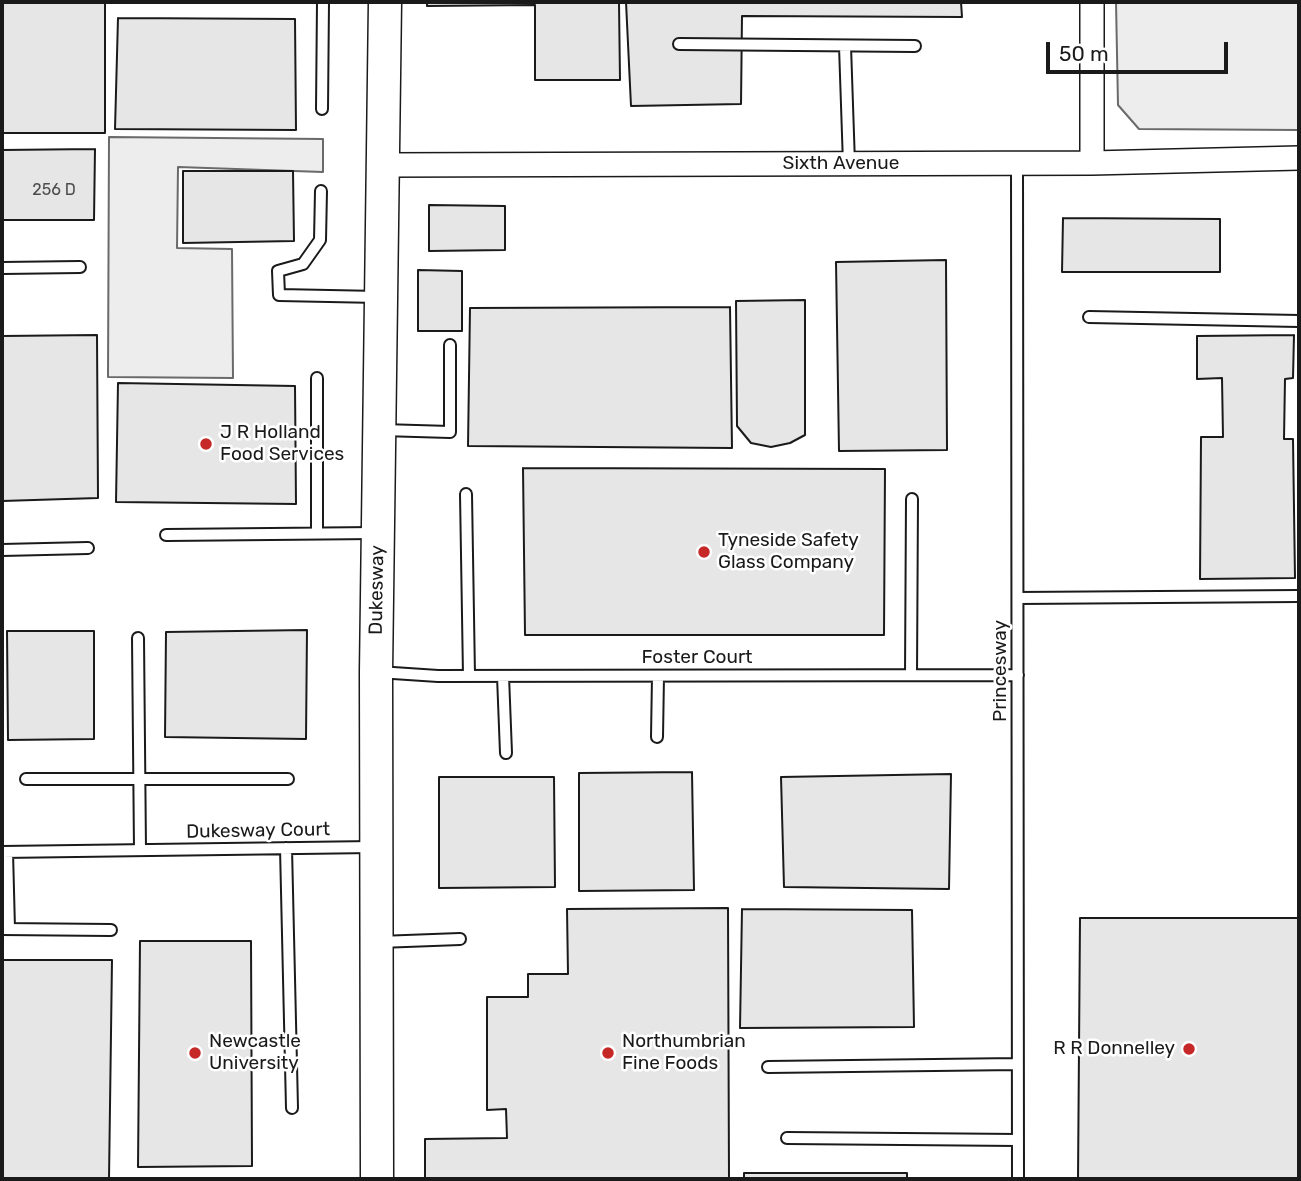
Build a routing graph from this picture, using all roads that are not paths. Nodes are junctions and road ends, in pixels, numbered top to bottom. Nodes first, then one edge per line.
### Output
1 (323, 2) edge
2 (384, 2) edge
3 (1092, 2) edge
4 (679, 44) dead end
5 (845, 46) junction
6 (915, 46) dead end
7 (322, 108) dead end
8 (1299, 158) edge
9 (1017, 163) junction
10 (1092, 163) junction
11 (384, 164) junction
12 (849, 164) junction
13 (321, 191) dead end
14 (80, 267) dead end
15 (2, 268) edge
16 (382, 297) junction
17 (1089, 317) dead end
18 (1299, 321) edge
19 (450, 345) dead end
20 (317, 378) dead end
21 (379, 430) junction
22 (466, 494) dead end
23 (912, 499) dead end
24 (317, 533) junction
25 (377, 533) junction
26 (166, 535) dead end
27 (88, 548) dead end
28 (2, 550) edge
29 (1299, 596) edge
30 (1018, 598) junction
31 (138, 638) dead end
32 (376, 671) junction
33 (911, 675) junction
34 (1018, 675) junction
35 (468, 676) junction
36 (503, 676) junction
37 (658, 676) junction
38 (657, 737) dead end
39 (506, 753) dead end
40 (26, 779) dead end
41 (288, 779) dead end
42 (139, 781) junction
43 (286, 848) junction
44 (375, 848) junction
45 (140, 850) junction
46 (5, 852) edge
47 (5, 929) edge
48 (111, 930) dead end
49 (460, 939) dead end
50 (376, 943) junction
51 (1017, 1064) junction
52 (768, 1067) dead end
53 (292, 1108) dead end
54 (787, 1138) dead end
55 (1018, 1140) junction
56 (377, 1179) edge
57 (1018, 1179) edge

1 - 7 lane
2 - 11 street, Dukesway
3 - 10 street
4 - 5 lane
5 - 6 lane
5 - 12 lane
8 - 10 street, Sixth Avenue
9 - 10 street, Sixth Avenue
9 - 12 street, Sixth Avenue
9 - 30 lane, Princesway
11 - 12 street, Sixth Avenue
11 - 16 street, Dukesway
13 - 16 lane
14 - 15 lane
16 - 21 street, Dukesway
17 - 18 lane
19 - 21 lane
20 - 24 lane
21 - 25 street, Dukesway
22 - 35 lane
23 - 33 lane
24 - 25 lane
24 - 26 lane
25 - 32 street, Dukesway
27 - 28 lane
29 - 30 lane
30 - 34 lane, Princesway
31 - 42 lane
32 - 35 lane, Foster Court
32 - 44 street, Dukesway
33 - 34 lane, Foster Court
33 - 37 lane, Foster Court
34 - 51 lane, Princesway
35 - 36 lane, Foster Court
36 - 37 lane, Foster Court
36 - 39 lane
37 - 38 lane
40 - 42 lane
41 - 42 lane
42 - 45 lane
43 - 44 lane, Dukesway Court
43 - 45 lane, Dukesway Court
43 - 53 lane
44 - 50 street, Dukesway
45 - 46 lane, Dukesway Court
46 - 47 lane
47 - 48 lane
49 - 50 lane
50 - 56 street, Dukesway
51 - 52 lane
51 - 55 lane, Princesway
54 - 55 lane
55 - 57 lane, Princesway

